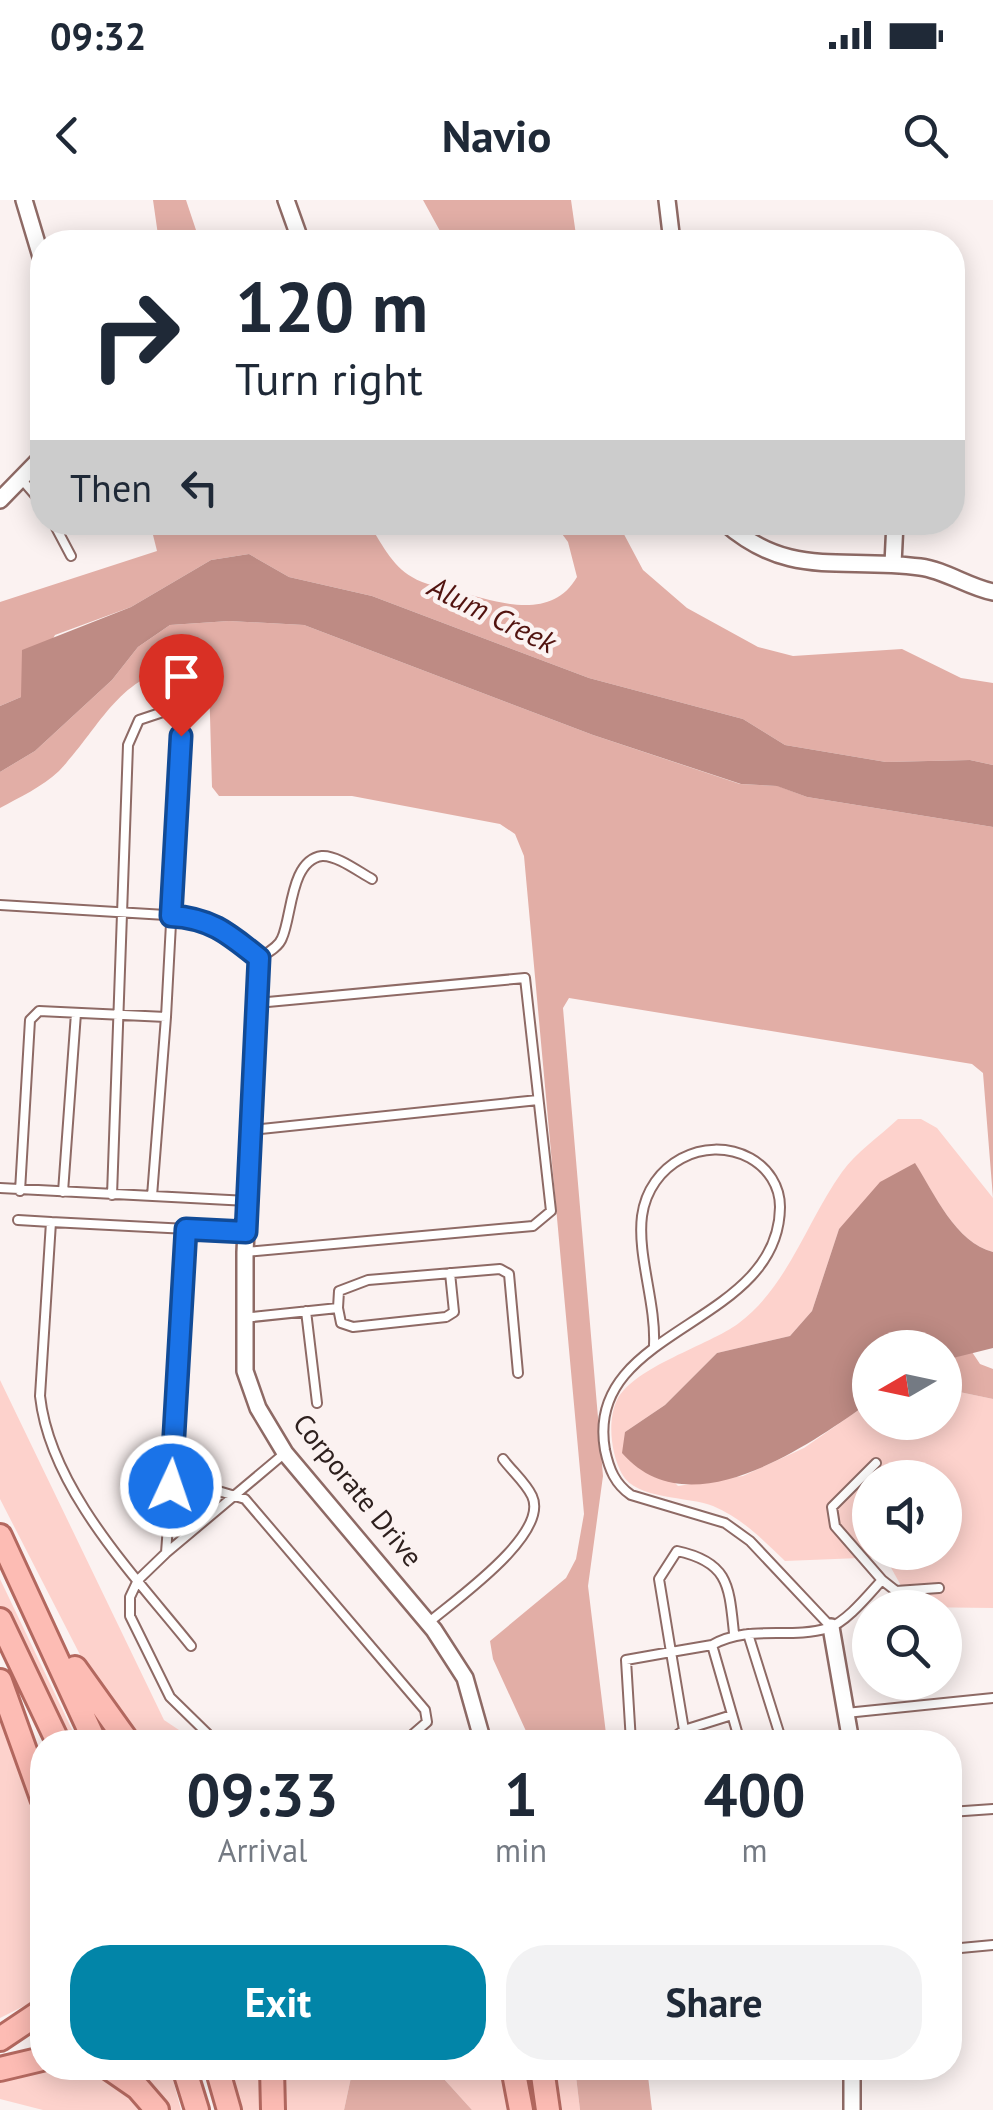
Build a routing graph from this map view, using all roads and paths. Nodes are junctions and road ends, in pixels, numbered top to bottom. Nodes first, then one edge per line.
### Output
1 (24, 200) edge
2 (286, 200) edge
3 (668, 200) edge
4 (33, 230) edge
5 (297, 230) edge
6 (671, 230) edge
7 (30, 472) edge
8 (23, 481) junction
9 (30, 489) edge
10 (0, 500) edge
11 (60, 535) edge
12 (739, 535) edge
13 (894, 535) edge
14 (71, 556) dead end
15 (893, 564) junction
16 (993, 592) edge
17 (372, 879) dead end
18 (0, 905) edge
19 (121, 913) junction
20 (171, 916) junction
21 (259, 958) junction
22 (257, 1003) junction
23 (76, 1013) junction
24 (120, 1015) junction
25 (166, 1018) junction
26 (538, 1100) junction
27 (251, 1130) junction
28 (0, 1188) edge
29 (20, 1191) junction
30 (63, 1192) junction
31 (112, 1194) junction
32 (152, 1196) junction
33 (248, 1201) junction
34 (18, 1220) dead end
35 (51, 1222) junction
36 (186, 1229) junction
37 (246, 1232) junction
38 (245, 1252) junction
39 (450, 1273) junction
40 (338, 1308) junction
41 (306, 1311) junction
42 (243, 1318) junction
43 (654, 1345) junction
44 (518, 1374) dead end
45 (317, 1403) dead end
46 (285, 1453) junction
47 (503, 1459) dead end
48 (171, 1486) junction
49 (852, 1487) edge
50 (235, 1494) junction
51 (0, 1536) edge
52 (852, 1543) edge
53 (166, 1552) junction
54 (17, 1570) junction
55 (874, 1570) edge
56 (138, 1580) junction
57 (882, 1580) junction
58 (939, 1588) dead end
59 (0, 1620) edge
60 (428, 1623) junction
61 (831, 1628) junction
62 (734, 1633) junction
63 (748, 1634) junction
64 (712, 1645) junction
65 (191, 1646) dead end
66 (671, 1652) junction
67 (0, 1681) edge
68 (993, 1698) edge
69 (846, 1713) junction
70 (732, 1715) junction
71 (52, 1730) edge
72 (90, 1730) edge
73 (119, 1730) edge
74 (202, 1730) edge
75 (418, 1730) edge
76 (480, 1730) edge
77 (629, 1730) edge
78 (684, 1730) joint
79 (736, 1730) edge
80 (778, 1730) edge
81 (849, 1730) edge
82 (30, 1765) edge
83 (993, 1809) edge
84 (962, 1811) edge
85 (993, 1945) edge
86 (962, 1948) edge
87 (30, 2019) edge
88 (0, 2038) edge
89 (30, 2062) edge
90 (0, 2068) edge
91 (127, 2080) edge
92 (188, 2080) edge
93 (220, 2080) edge
94 (272, 2080) edge
95 (515, 2080) edge
96 (523, 2080) edge
97 (544, 2080) edge
98 (852, 2080) edge
99 (158, 2110) edge
100 (197, 2110) edge
101 (229, 2110) edge
102 (273, 2110) edge
103 (524, 2110) edge
104 (548, 2110) edge
105 (852, 2110) edge

1 - 4 street
2 - 5 street
3 - 6 street
7 - 8 street
8 - 9 lane
8 - 10 street
11 - 14 lane
12 - 15 street
13 - 15 street
15 - 16 street
17 - 21 lane
18 - 19 lane
19 - 20 lane
19 - 20 lane
19 - 24 lane
20 - 21 lane
20 - 25 lane
21 - 22 street, Corporate Drive
22 - 26 lane
22 - 27 street, Corporate Drive
23 - 24 lane
23 - 29 lane
23 - 30 lane
24 - 25 lane
24 - 31 lane
25 - 32 lane
26 - 27 lane
26 - 38 lane
27 - 33 street, Corporate Drive
28 - 29 lane
29 - 30 lane
30 - 31 lane
31 - 32 lane
32 - 33 lane
33 - 37 street, Corporate Drive
34 - 35 lane
35 - 36 lane
35 - 56 lane
36 - 37 lane
36 - 48 lane
37 - 38 street, Corporate Drive
38 - 42 street, Corporate Drive
39 - 40 lane
39 - 40 lane
39 - 44 lane
40 - 41 lane
41 - 42 lane
41 - 45 lane
42 - 46 street, Corporate Drive
43 - 43 lane
43 - 61 lane
46 - 50 lane
46 - 60 street, Corporate Drive
47 - 60 lane
48 - 50 lane
48 - 53 lane
49 - 52 lane
50 - 53 lane
50 - 75 lane
51 - 54 main road
53 - 56 lane
54 - 72 main road
54 - 73 main road
55 - 57 lane
56 - 65 lane
56 - 74 lane
57 - 58 lane
57 - 61 lane
59 - 71 main road
60 - 76 street, Corporate Drive
61 - 63 lane
61 - 69 street
62 - 63 lane
62 - 64 lane
62 - 66 lane
63 - 80 lane
64 - 66 lane
64 - 70 lane
66 - 77 lane
66 - 78 lane
67 - 82 main road
68 - 69 lane
69 - 81 street
70 - 78 lane
70 - 79 lane
83 - 84 lane
85 - 86 lane
87 - 88 main road
89 - 90 main road
91 - 99 main road
92 - 100 main road
93 - 101 main road
94 - 102 main road
95 - 103 main road
96 - 103 street
97 - 104 main road
98 - 105 street

